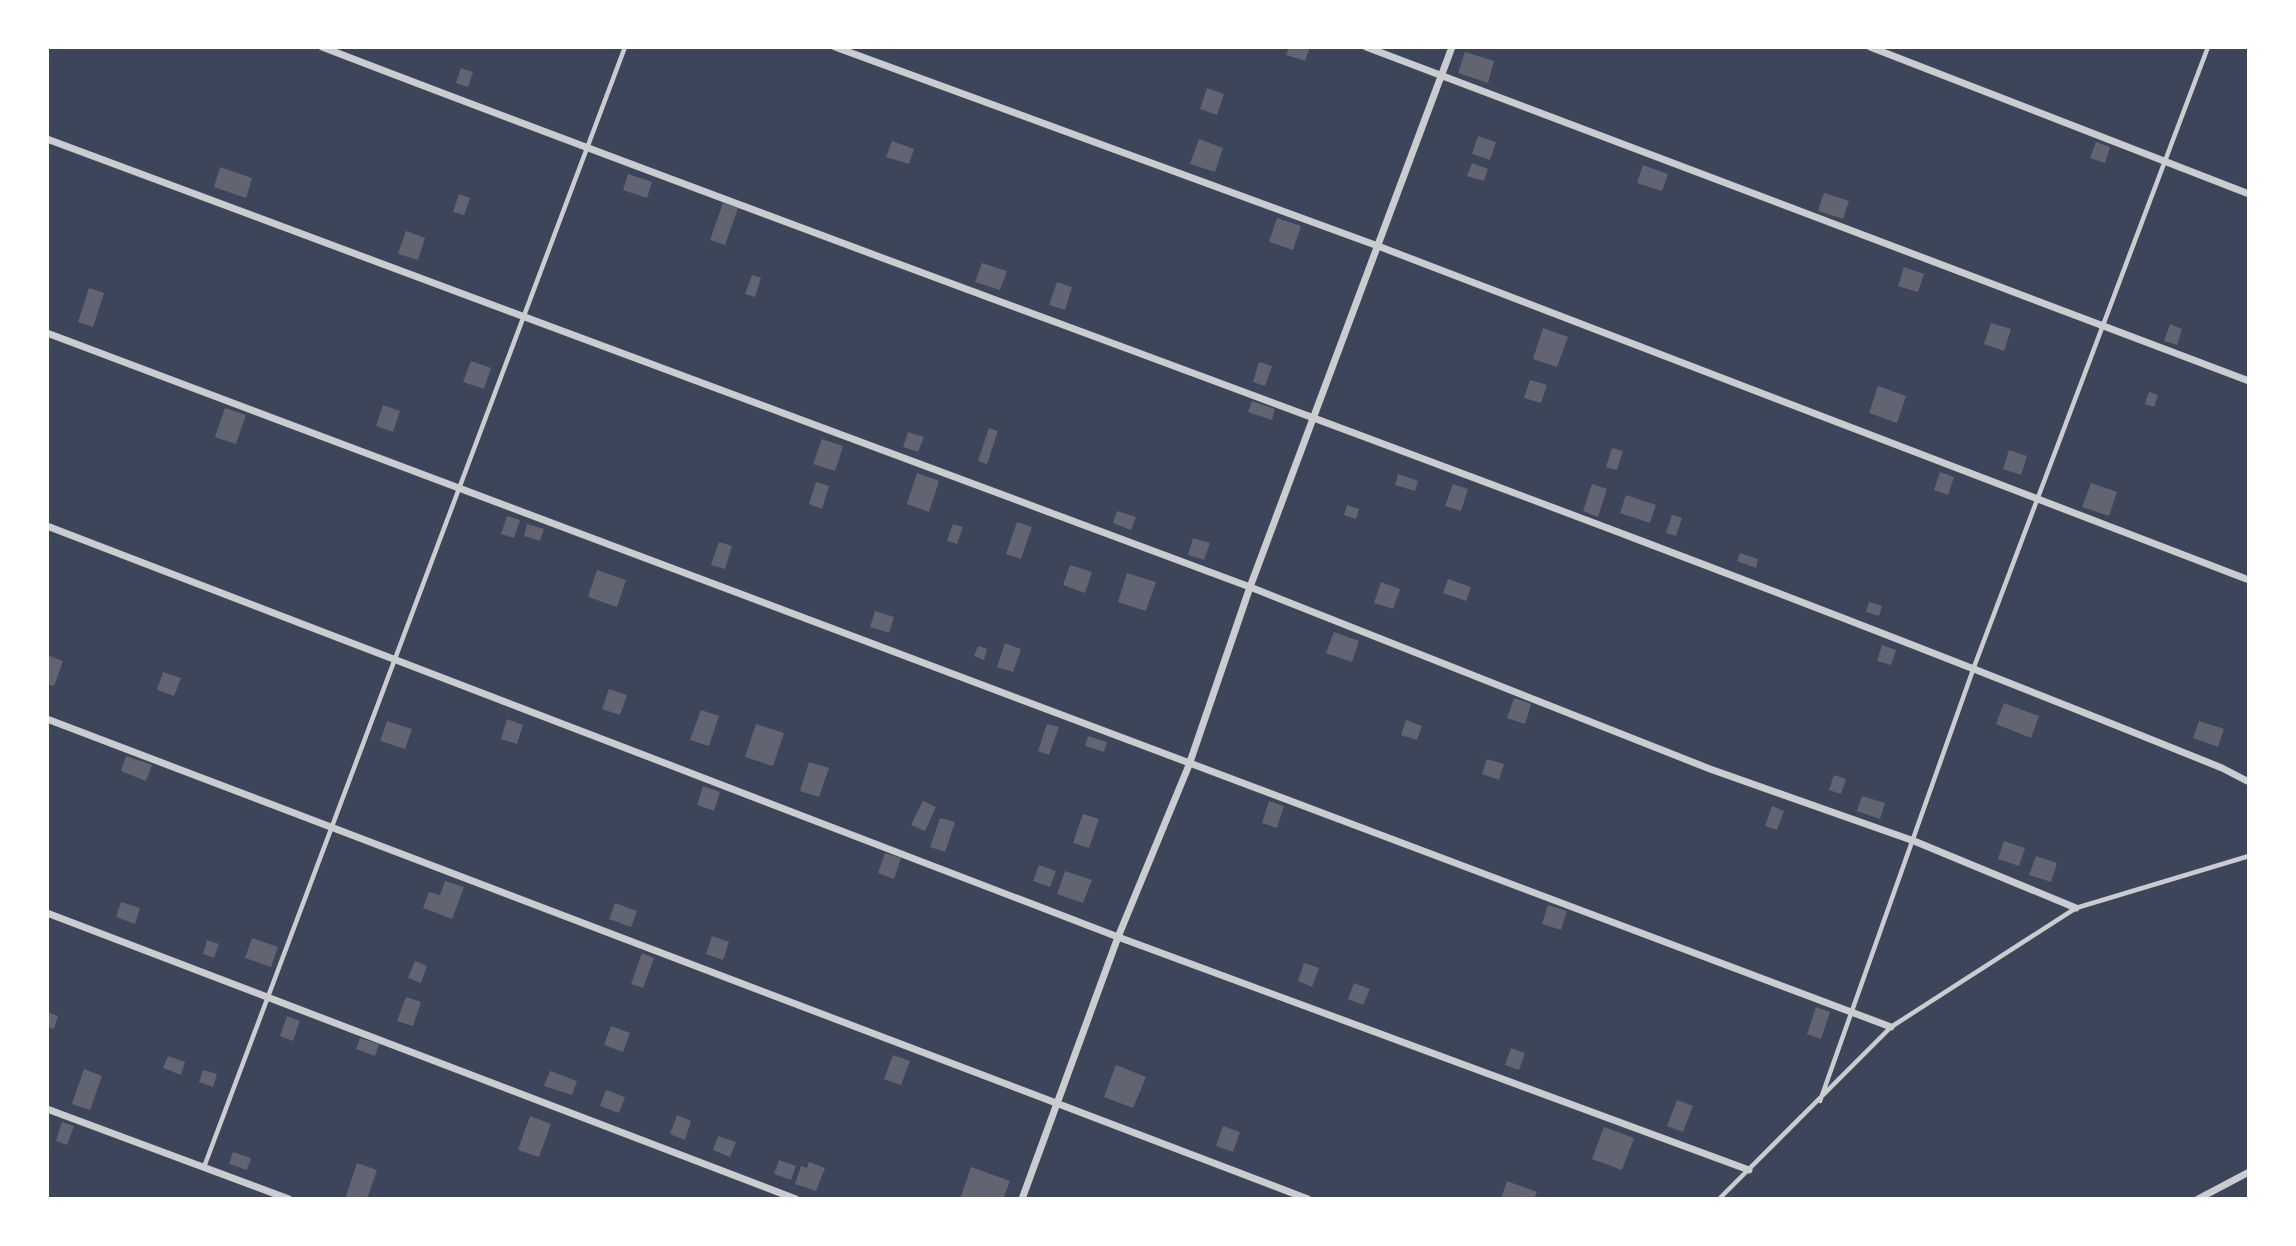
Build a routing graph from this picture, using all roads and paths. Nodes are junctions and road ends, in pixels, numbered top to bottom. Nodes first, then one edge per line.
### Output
1 (322, 47) edge
2 (625, 47) edge
3 (835, 47) edge
4 (1367, 47) edge
5 (1452, 47) edge
6 (1870, 47) edge
7 (2208, 47) edge
8 (1441, 75) junction
9 (47, 139) edge
10 (587, 149) junction
11 (2164, 162) junction
12 (2249, 194) edge
13 (1378, 246) junction
14 (523, 318) junction
15 (2103, 324) junction
16 (47, 333) edge
17 (2249, 381) edge
18 (1313, 416) junction
19 (459, 489) junction
20 (2037, 500) junction
21 (47, 526) edge
22 (2249, 580) edge
23 (1250, 587) junction
24 (396, 658) junction
25 (1974, 667) junction
26 (47, 719) edge
27 (1189, 765) junction
28 (2249, 782) edge
29 (330, 825) junction
30 (1914, 841) junction
31 (2249, 856) edge
32 (2076, 908) junction
33 (47, 913) edge
34 (1118, 937) junction
35 (268, 995) junction
36 (1852, 1010) junction
37 (1891, 1027) junction
38 (1820, 1101) junction
39 (1058, 1104) junction
40 (47, 1109) edge
41 (204, 1167) junction
42 (1749, 1170) junction
43 (2249, 1172) edge
44 (289, 1199) edge
45 (796, 1199) edge
46 (1022, 1199) edge
47 (1308, 1199) edge
48 (1719, 1199) edge
49 (2198, 1199) edge

1 - 10 street
2 - 10 lane
3 - 13 street
4 - 8 street
5 - 8 street
6 - 11 street
7 - 11 lane
8 - 13 street
8 - 15 street
9 - 14 street
10 - 14 lane
10 - 18 street
11 - 12 street
11 - 15 lane
13 - 18 street
13 - 20 street
14 - 19 lane
14 - 23 street
15 - 17 street
15 - 20 lane
16 - 19 street
18 - 23 street
18 - 25 street
19 - 24 lane
19 - 27 street
20 - 22 street
20 - 25 lane
21 - 24 street
23 - 27 street
23 - 30 street
24 - 29 lane
24 - 34 street
25 - 28 street
25 - 30 lane
26 - 29 street
27 - 34 street
27 - 36 street
29 - 35 lane
29 - 39 street
30 - 32 street
30 - 36 lane
31 - 32 lane
32 - 37 lane
33 - 35 street
34 - 39 street
34 - 42 street
35 - 41 lane
35 - 45 street
36 - 37 street
36 - 38 lane
37 - 38 lane
38 - 42 lane
39 - 46 street
39 - 47 street
40 - 41 street
41 - 44 street
42 - 48 lane
43 - 49 street

